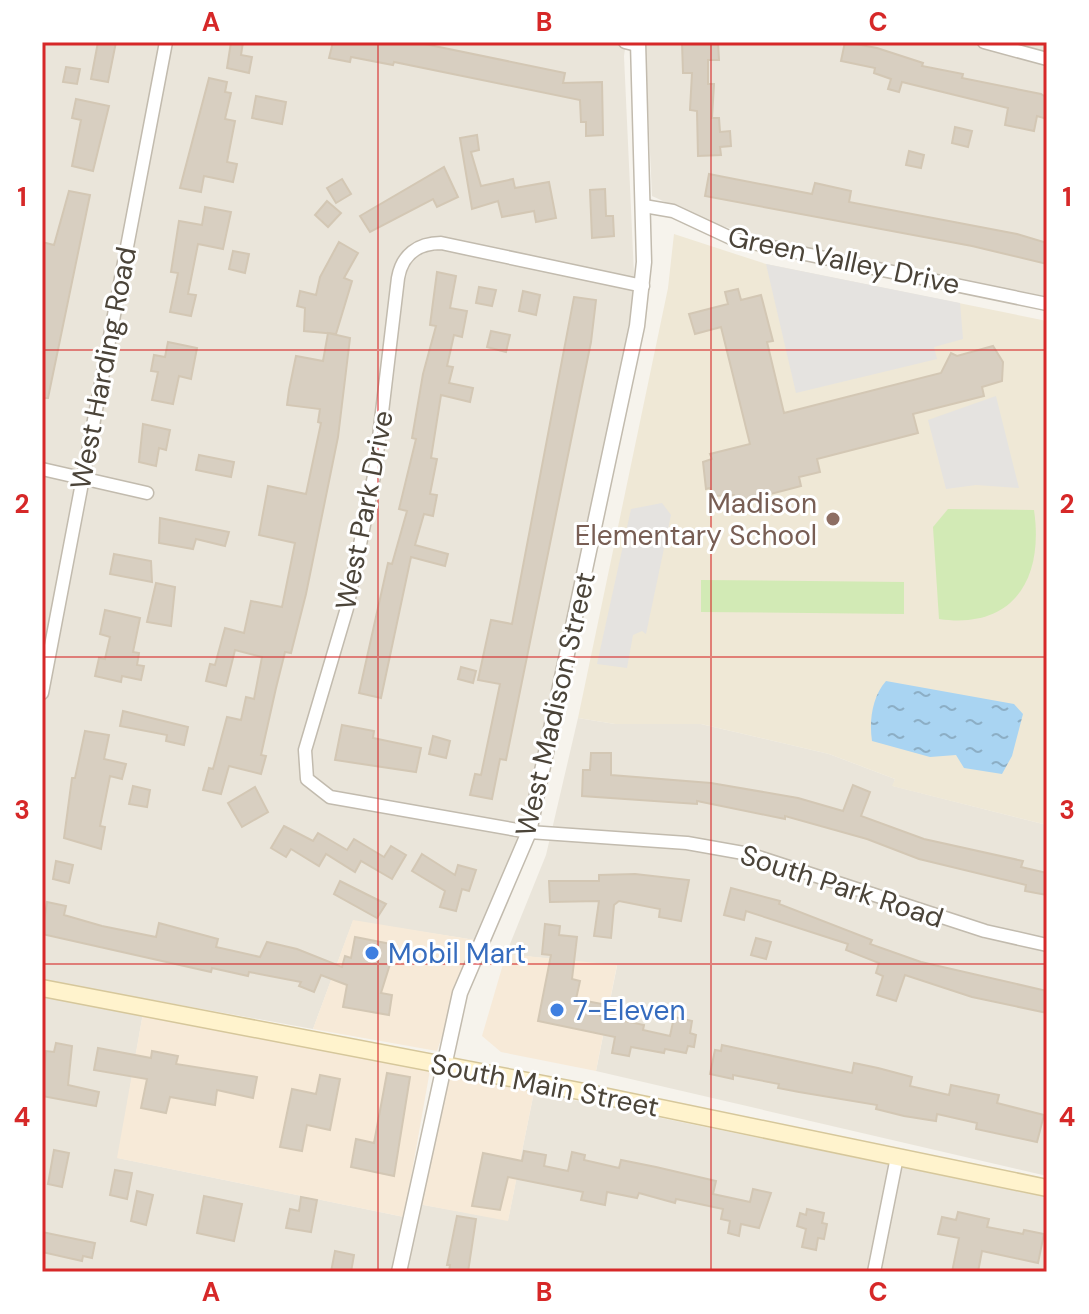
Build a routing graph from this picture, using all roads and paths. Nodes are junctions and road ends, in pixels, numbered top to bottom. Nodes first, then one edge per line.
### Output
1 (166, 42) edge
2 (984, 42) edge
3 (633, 43) edge
4 (1047, 59) edge
5 (644, 206) junction
6 (643, 286) junction
7 (1047, 304) edge
8 (42, 469) edge
9 (82, 477) junction
10 (147, 493) dead end
11 (42, 693) edge
12 (307, 779) joint
13 (529, 832) junction
14 (1047, 945) edge
15 (42, 988) edge
16 (442, 1064) junction
17 (897, 1157) junction
18 (1047, 1188) edge
19 (399, 1272) edge
20 (874, 1272) edge

1 - 9 street, West Harding Road
2 - 4 street
3 - 5 street
5 - 6 street, West Madison Street
5 - 7 street, Green Valley Drive
6 - 12 street, West Park Drive
6 - 13 street, West Madison Street
8 - 9 street
9 - 10 street
9 - 11 street, West Harding Road
12 - 13 street, South Park Road
13 - 14 street, South Park Road
13 - 16 street, West Madison Street
15 - 16 main road, South Main Street
16 - 17 main road, South Main Street
16 - 19 street, West Madison Street
17 - 18 main road, South Main Street
17 - 20 street

